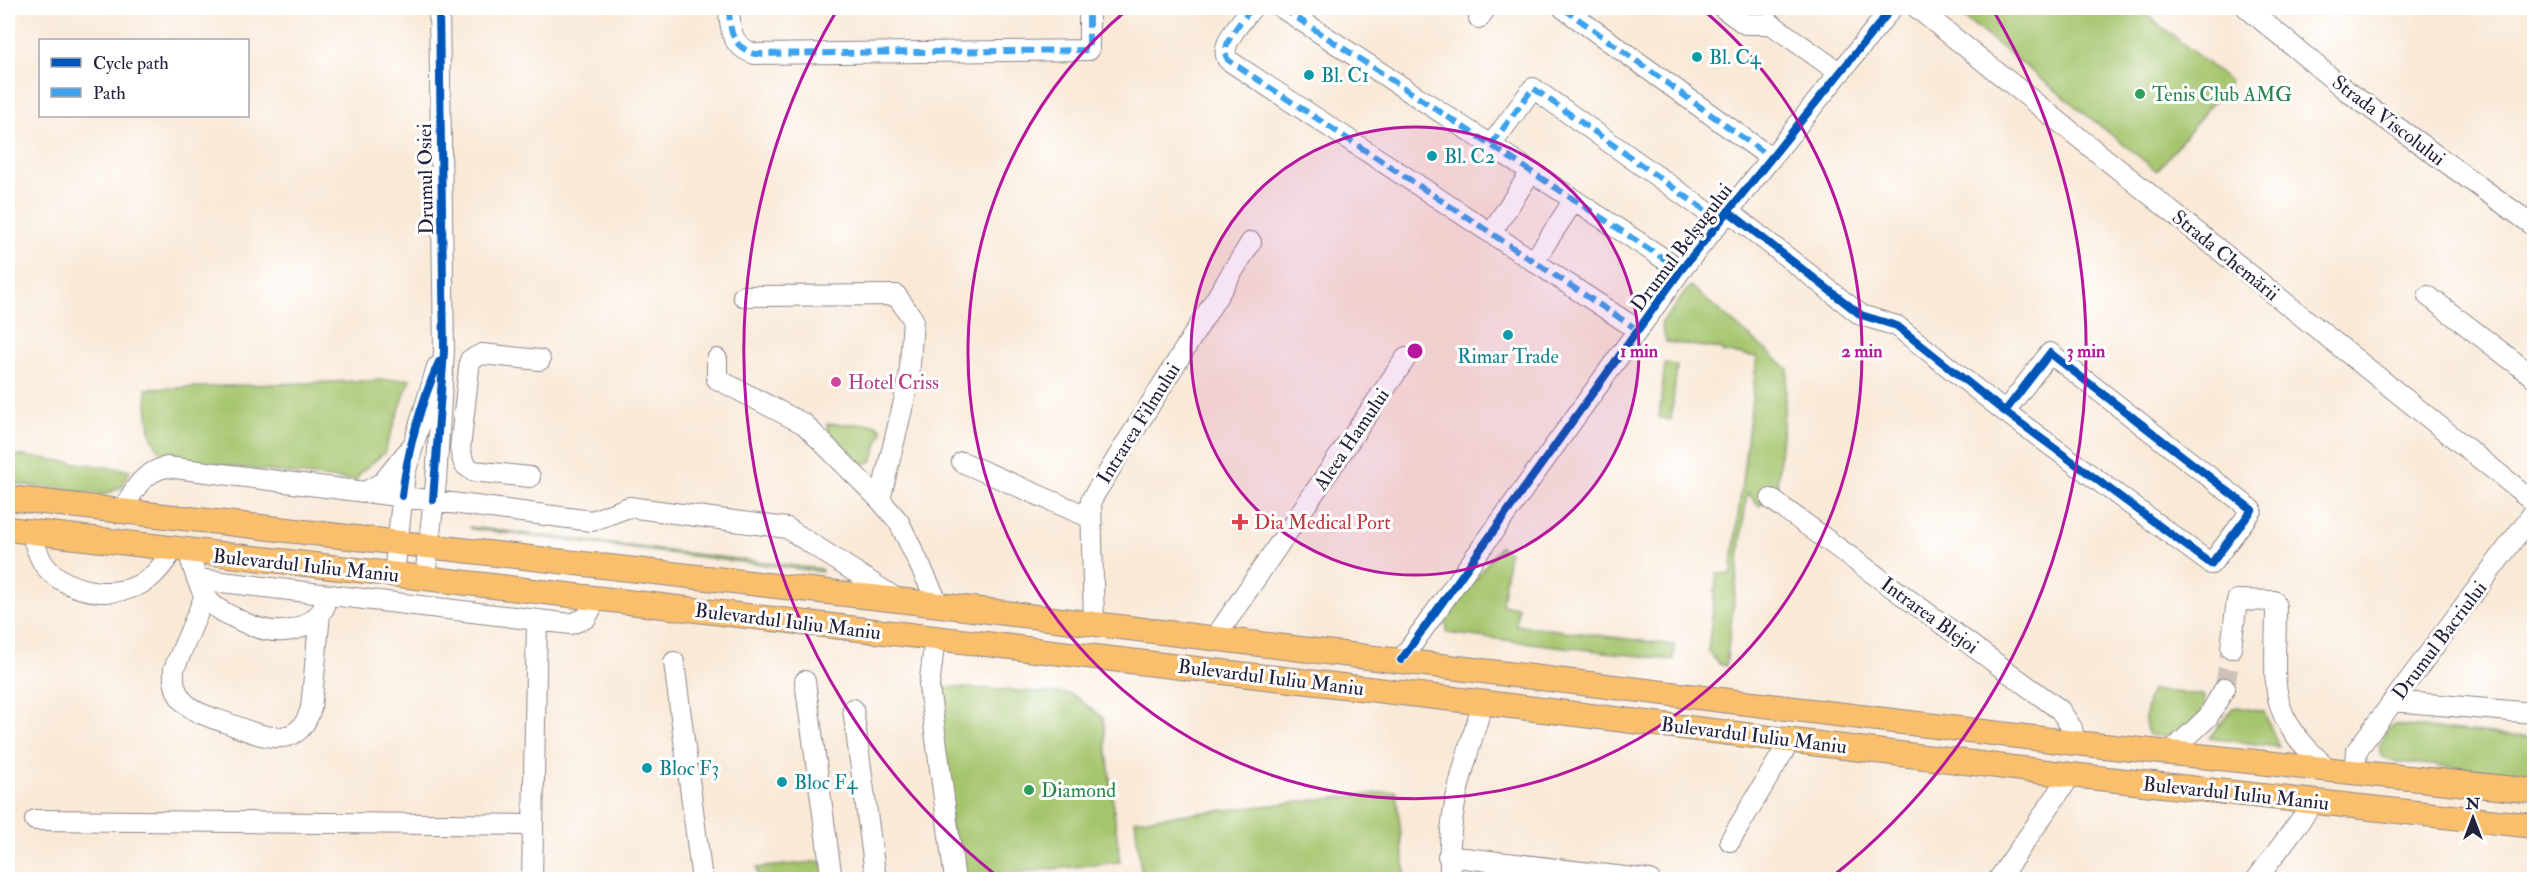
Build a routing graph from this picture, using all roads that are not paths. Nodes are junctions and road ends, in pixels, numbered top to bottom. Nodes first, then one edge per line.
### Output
1 (439, 8) edge
2 (729, 8) edge
3 (1089, 8) edge
4 (1252, 8) edge
5 (1282, 8) edge
6 (1563, 8) edge
7 (1723, 8) edge
8 (1892, 8) edge
9 (1917, 8) edge
10 (2247, 8) edge
11 (1840, 73) junction
12 (1491, 145) junction
13 (1771, 158) junction
14 (1532, 172) junction
15 (1574, 200) junction
16 (1724, 216) junction
17 (2535, 226) edge
18 (1491, 233) junction
19 (1251, 242) dead end
20 (1534, 261) junction
21 (1681, 270) junction
22 (743, 296) dead end
23 (2428, 296) dead end
24 (1638, 330) junction
25 (444, 351) junction
26 (1406, 358) dead end
27 (717, 359) dead end
28 (540, 360) dead end
29 (2535, 377) edge
30 (2006, 411) junction
31 (412, 445) junction
32 (962, 462) dead end
33 (530, 477) dead end
34 (365, 492) junction
35 (402, 496) junction
36 (8, 498) edge
37 (1771, 499) dead end
38 (434, 500) junction
39 (880, 500) junction
40 (2535, 502) edge
41 (122, 511) junction
42 (2535, 512) edge
43 (1091, 518) junction
44 (19, 531) edge
45 (397, 542) junction
46 (429, 546) junction
47 (181, 551) junction
48 (394, 574) junction
49 (425, 578) junction
50 (201, 587) junction
51 (333, 597) junction
52 (597, 598) junction
53 (898, 600) junction
54 (939, 605) junction
55 (320, 614) junction
56 (537, 620) junction
57 (1094, 624) junction
58 (935, 638) junction
59 (1215, 638) junction
60 (2231, 648) tunnel mouth
61 (1401, 660) junction
62 (674, 662) dead end
63 (1487, 670) junction
64 (805, 681) dead end
65 (2225, 688) tunnel mouth
66 (2393, 701) junction
67 (1483, 702) junction
68 (853, 709) dead end
69 (2535, 713) edge
70 (1791, 739) junction
71 (2075, 743) junction
72 (2170, 753) junction
73 (2343, 772) junction
74 (2071, 775) junction
75 (2535, 791) edge
76 (2314, 802) junction
77 (2351, 806) junction
78 (34, 820) dead end
79 (532, 825) junction
80 (2535, 826) edge
81 (1730, 841) dead end
82 (1448, 856) junction
83 (532, 879) edge
84 (702, 879) edge
85 (832, 879) edge
86 (876, 879) edge
87 (955, 879) edge
88 (1451, 879) edge
89 (1650, 879) edge
90 (1998, 879) edge
91 (2256, 879) edge

1 - 25 street, Drumul Osiei
2 - 3 street
4 - 18 street
5 - 12 street
6 - 13 street
7 - 11 street
8 - 11 street, Drumul Belșugului
9 - 40 street, Strada Chemării
10 - 17 street, Strada Viscolului
11 - 13 street, Drumul Belșugului
12 - 14 street
12 - 16 street
13 - 16 street, Drumul Belșugului
14 - 15 street
14 - 18 street
15 - 20 street
15 - 21 street
16 - 21 street, Drumul Belșugului
16 - 30 street
18 - 20 street
19 - 43 street, Intrarea Filmului
20 - 24 street
21 - 24 street, Drumul Belșugului
22 - 39 street
23 - 29 street
24 - 61 street, Drumul Belșugului
25 - 31 street, Drumul Osiei
25 - 38 street, Drumul Osiei
26 - 59 street, Aleea Hamului
27 - 39 street
28 - 33 street
30 - 30 street
31 - 34 street
31 - 35 street, Drumul Osiei
32 - 43 street
34 - 35 street
34 - 41 street
35 - 38 street
35 - 45 street, Drumul Osiei
36 - 41 main road, Bulevardul Iuliu Maniu
37 - 71 street, Intrarea Blejoi
38 - 46 street, Drumul Osiei
38 - 53 street
39 - 54 street
41 - 45 main road, Bulevardul Iuliu Maniu
42 - 66 street, Drumul Bacriului
43 - 57 street, Intrarea Filmului
44 - 47 main road, Bulevardul Iuliu Maniu
44 - 47 street
45 - 46 main road, Bulevardul Iuliu Maniu
45 - 48 street, Drumul Osiei
46 - 49 street, Drumul Osiei
46 - 53 main road, Bulevardul Iuliu Maniu
47 - 48 main road, Bulevardul Iuliu Maniu
47 - 50 street
48 - 49 main road, Bulevardul Iuliu Maniu
49 - 52 main road, Bulevardul Iuliu Maniu
50 - 51 street
50 - 55 street
50 - 55 street
51 - 55 street
51 - 56 street
52 - 56 street
52 - 58 main road, Bulevardul Iuliu Maniu
53 - 54 main road, Bulevardul Iuliu Maniu
54 - 57 main road, Bulevardul Iuliu Maniu
54 - 58 main road
56 - 79 street
57 - 59 main road, Bulevardul Iuliu Maniu
58 - 67 main road, Bulevardul Iuliu Maniu
58 - 87 street
59 - 61 main road, Bulevardul Iuliu Maniu
60 - 73 street
61 - 63 main road, Bulevardul Iuliu Maniu
62 - 84 street
63 - 67 main road
63 - 71 main road, Bulevardul Iuliu Maniu
64 - 85 street
65 - 72 street
66 - 69 street
66 - 73 street, Drumul Bacriului
67 - 70 main road, Bulevardul Iuliu Maniu
67 - 82 street
68 - 86 street
70 - 74 main road, Bulevardul Iuliu Maniu
70 - 81 street
71 - 72 main road, Bulevardul Iuliu Maniu
71 - 74 main road
72 - 73 main road, Bulevardul Iuliu Maniu
73 - 75 main road, Bulevardul Iuliu Maniu
73 - 77 main road
74 - 76 main road, Bulevardul Iuliu Maniu
74 - 90 street
76 - 77 main road, Bulevardul Iuliu Maniu
76 - 91 street
77 - 80 main road, Bulevardul Iuliu Maniu
78 - 79 street
79 - 83 street
82 - 88 street
82 - 89 street

